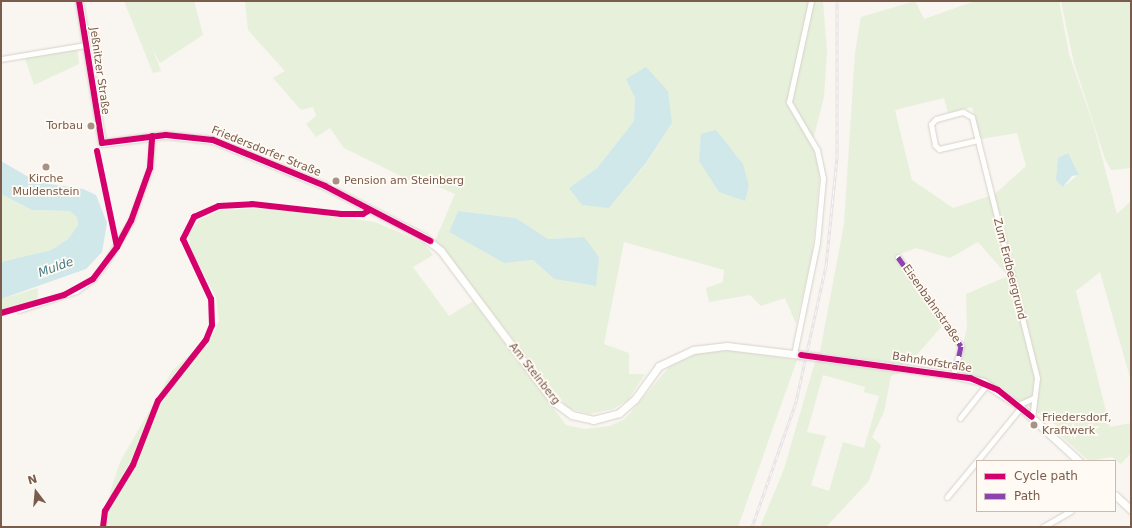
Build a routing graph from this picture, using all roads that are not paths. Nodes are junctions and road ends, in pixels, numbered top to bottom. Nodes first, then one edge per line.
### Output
1 (79, 1) edge
2 (811, 1) edge
3 (86, 44) junction
4 (1, 58) edge
5 (152, 136) junction
6 (978, 140) junction
7 (101, 142) joint
8 (370, 210) joint
9 (898, 257) dead end
10 (19, 310) dead end
11 (798, 355) junction
12 (818, 357) joint
13 (953, 375) junction
14 (987, 384) junction
15 (1034, 398) junction
16 (1020, 406) junction
17 (1032, 417) junction
18 (960, 418) dead end
19 (978, 460) edge
20 (1078, 460) edge
21 (976, 462) edge
22 (1116, 496) edge
23 (947, 497) dead end
24 (1131, 510) edge
25 (1069, 512) edge
26 (1042, 527) edge

1 - 3 main road, Jeßnitzer Straße
2 - 11 street
3 - 4 street
3 - 7 main road, Jeßnitzer Straße
5 - 7 main road, Friedersdorfer Straße
5 - 8 main road, Friedersdorfer Straße
5 - 10 street
6 - 6 street, Zum Erdbeergrund
6 - 15 street, Zum Erdbeergrund
8 - 11 main road, Am Steinberg
9 - 13 street, Eisenbahnstraße
11 - 12 main road, Am Steinberg, bridge
12 - 13 main road, Bahnhofstraße
13 - 14 main road, Bahnhofstraße
14 - 16 main road, Bahnhofstraße
14 - 18 street
15 - 16 street
15 - 17 street, Zum Erdbeergrund
16 - 17 main road, Bahnhofstraße
16 - 19 street
17 - 20 main road, Bahnhofstraße
21 - 23 street
22 - 24 main road
25 - 26 street

